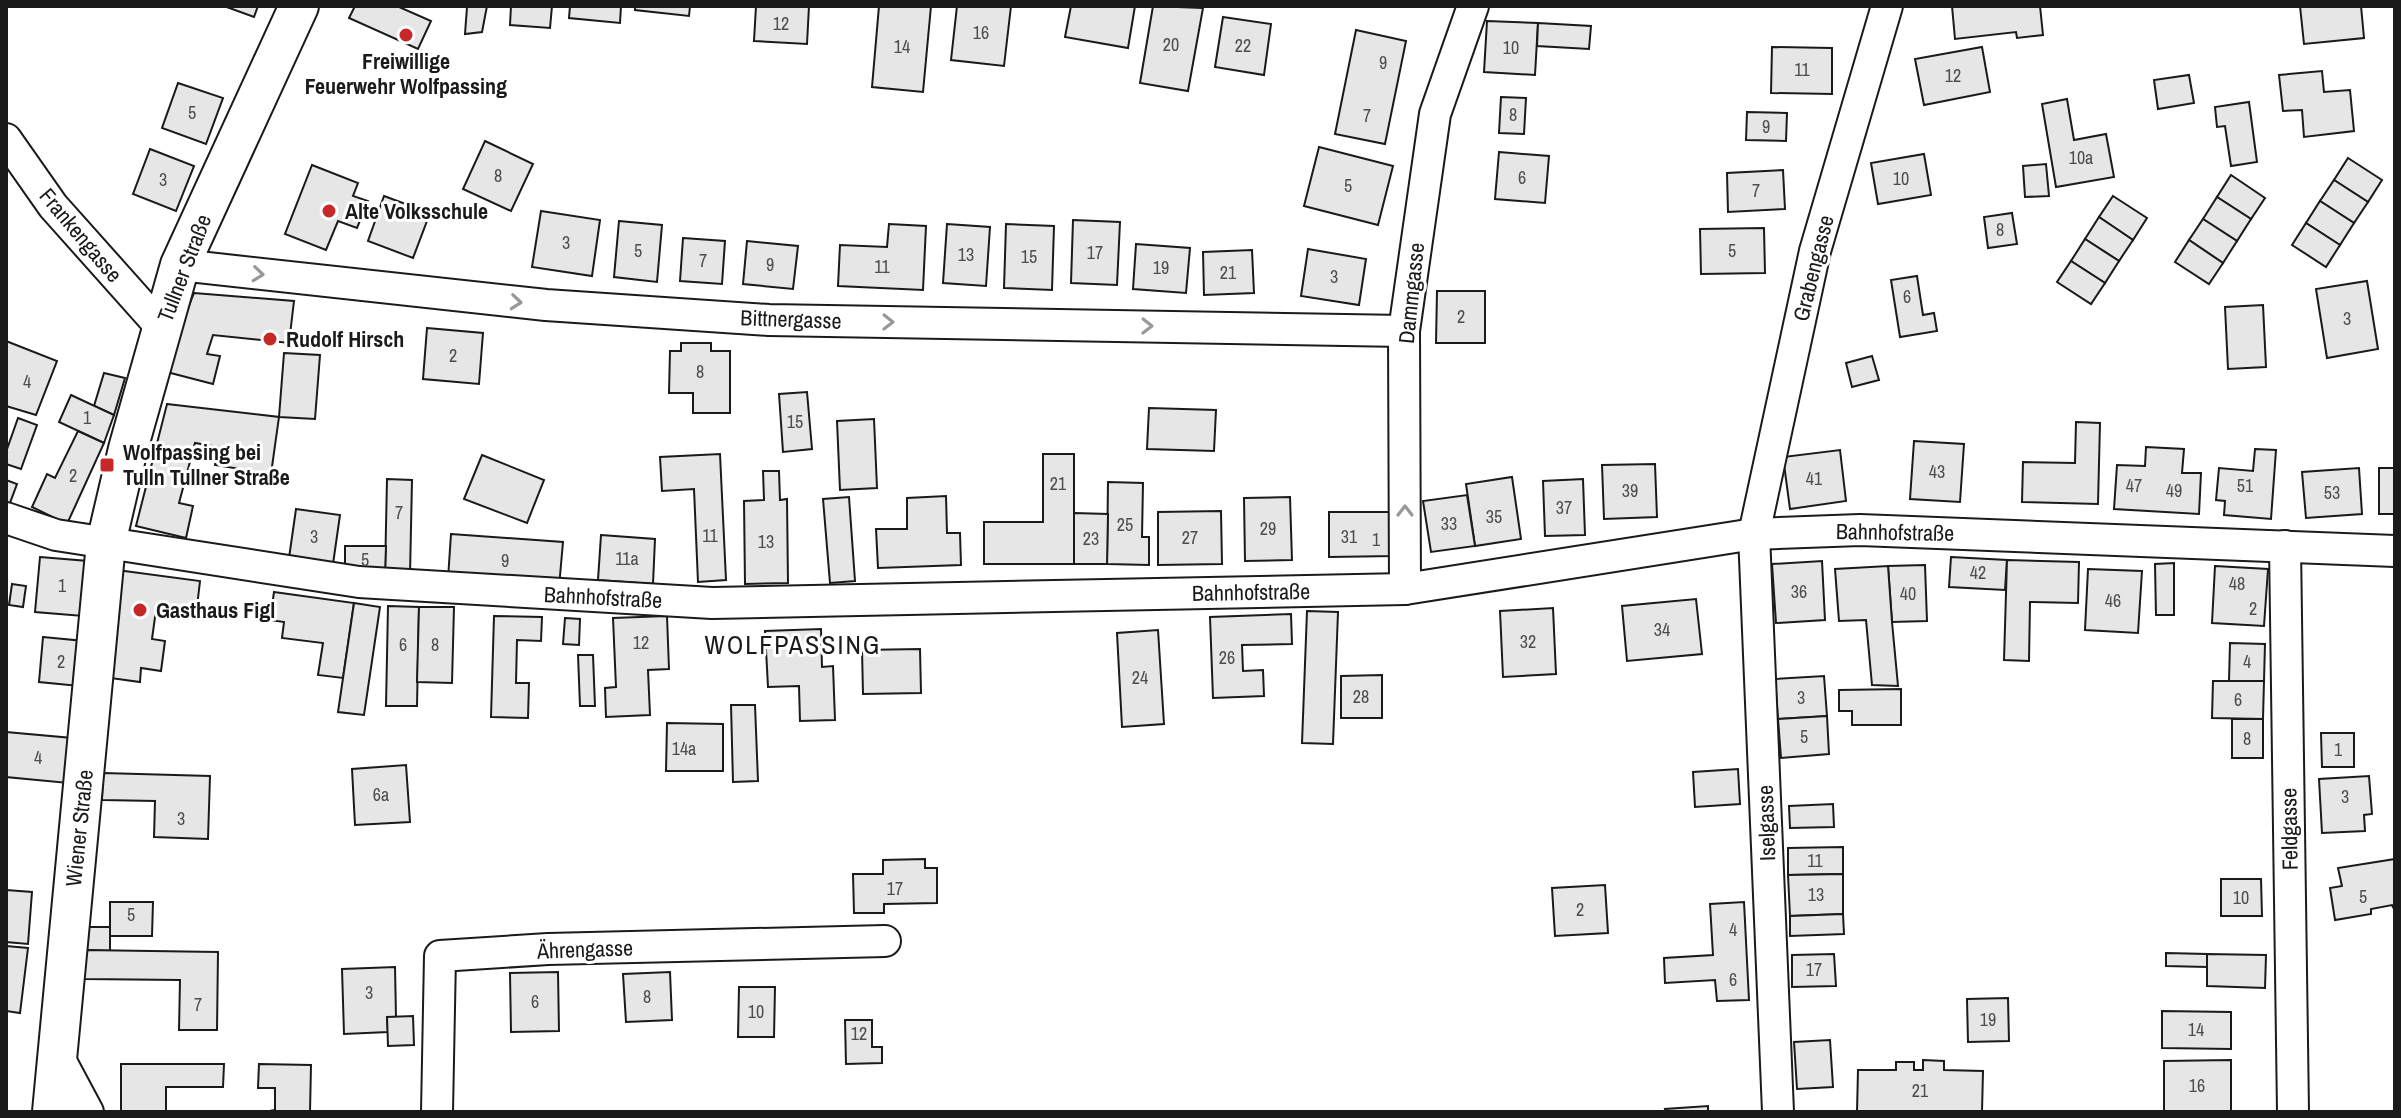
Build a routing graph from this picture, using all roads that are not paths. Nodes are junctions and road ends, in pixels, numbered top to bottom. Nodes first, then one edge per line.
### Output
1 (299, 6) edge
2 (1473, 6) edge
3 (1887, 6) edge
4 (6, 139) edge
5 (180, 265) junction
6 (161, 327) junction
7 (1404, 331) junction
8 (6, 518) edge
9 (1754, 534) junction
10 (106, 543) junction
11 (2285, 546) junction
12 (2395, 551) edge
13 (1405, 589) junction
14 (885, 941) dead end
15 (57, 1054) junction
16 (52, 1112) edge
17 (88, 1112) edge
18 (437, 1112) edge
19 (1778, 1112) edge
20 (2293, 1112) edge

1 - 5 main road, Tullner Straße
2 - 7 street, Dammgasse
3 - 9 street, Grabengasse
4 - 6 street, Frankengasse
5 - 6 main road, Tullner Straße
5 -> 7 street, Bittnergasse
6 - 10 main road, Tullner Straße
13 -> 7 street, Dammgasse
8 - 10 street, Bahnhofstraße
9 - 11 street, Bahnhofstraße
9 - 13 street, Bahnhofstraße
9 - 19 street, Iselgasse
10 - 13 street, Bahnhofstraße
10 - 15 main road, Wiener Straße
11 - 12 street, Bahnhofstraße
11 - 20 street, Feldgasse
14 - 18 street, Ährengasse
15 - 16 main road, Wiener Straße
15 - 17 street

